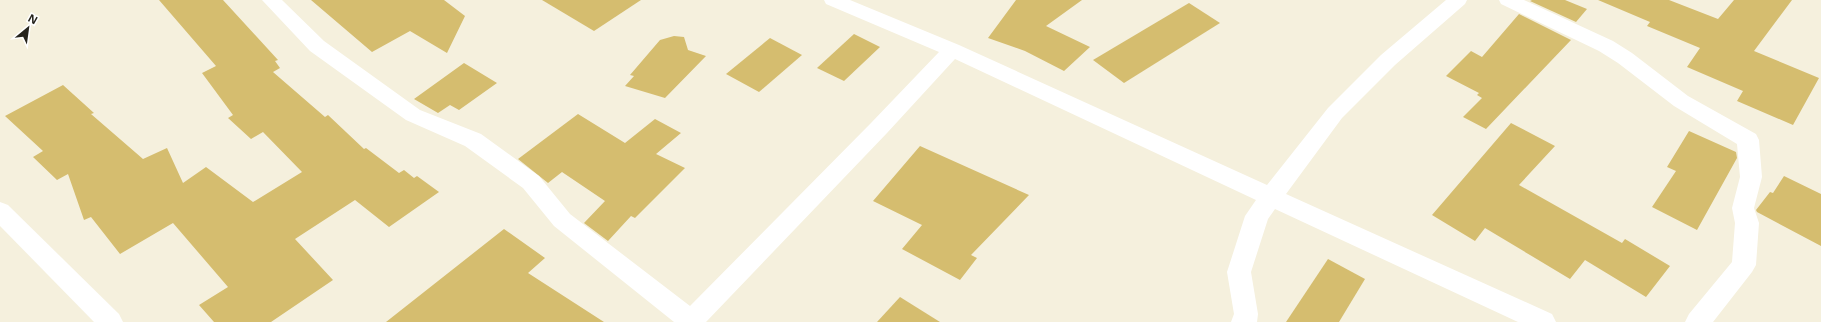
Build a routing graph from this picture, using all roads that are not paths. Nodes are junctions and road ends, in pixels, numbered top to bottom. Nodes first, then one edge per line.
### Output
1 (271, 0) edge
2 (833, 0) edge
3 (1458, 0) edge
4 (1508, 0) edge
5 (952, 50) junction
6 (1270, 196) junction
7 (0, 211) edge
8 (110, 322) edge
9 (692, 322) edge
10 (1244, 322) edge
11 (1543, 322) edge
12 (1698, 322) edge

1 - 9 street
2 - 5 street
3 - 6 street
4 - 12 street
5 - 6 street
5 - 9 street
6 - 10 street
6 - 11 street
7 - 8 street

